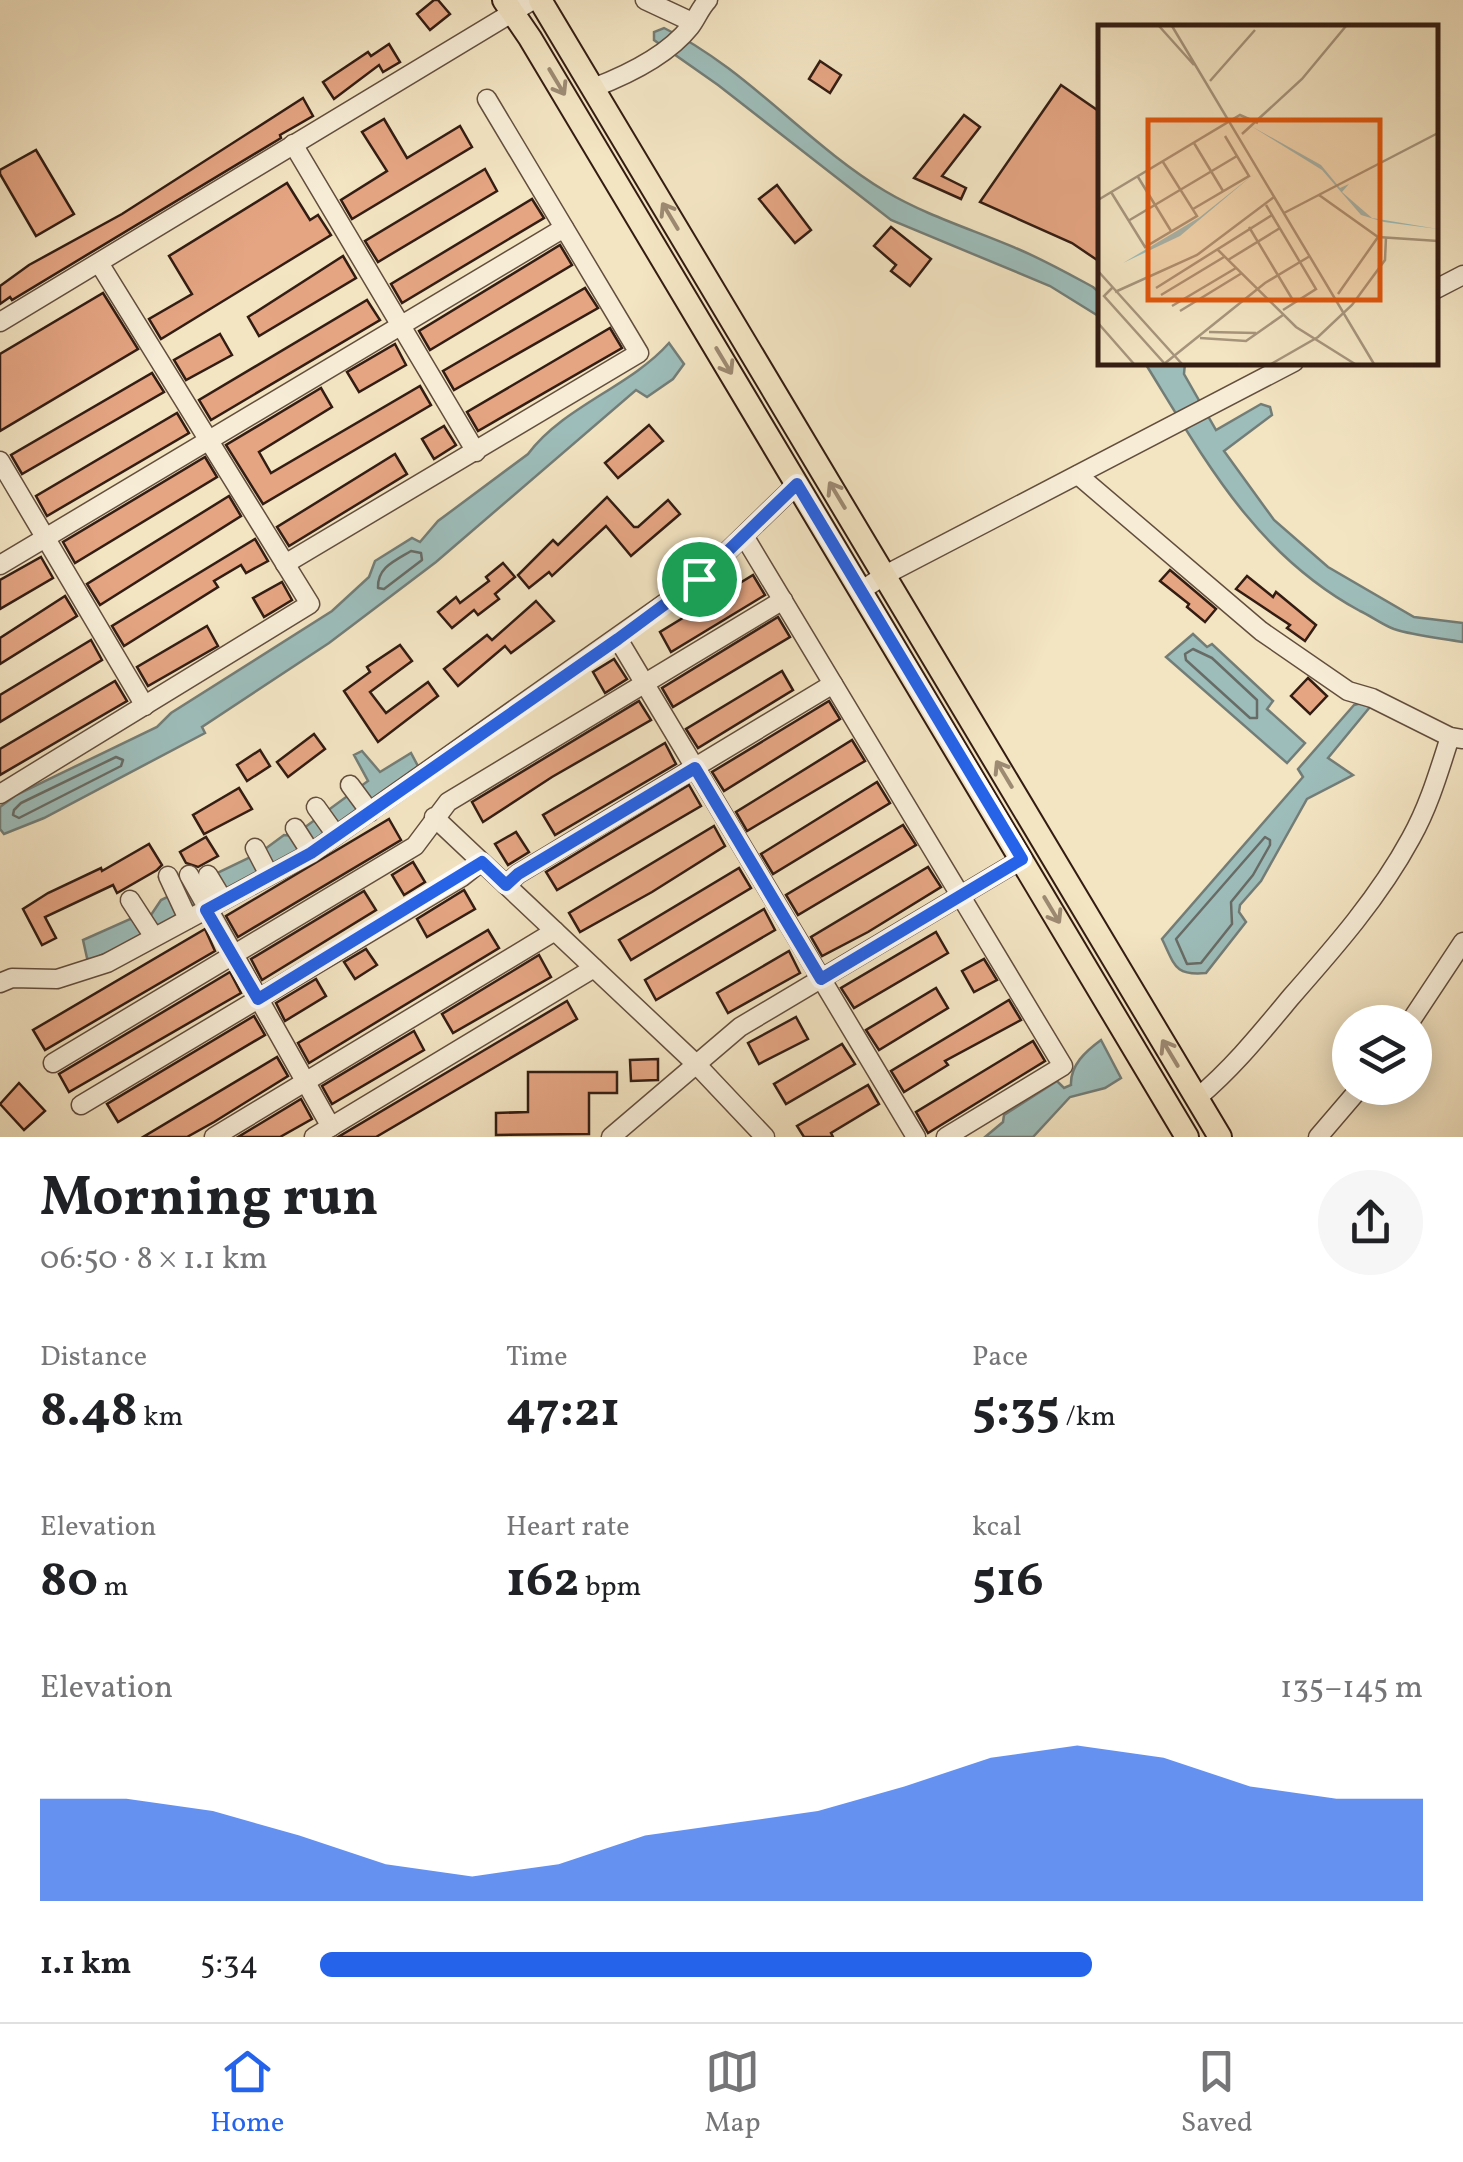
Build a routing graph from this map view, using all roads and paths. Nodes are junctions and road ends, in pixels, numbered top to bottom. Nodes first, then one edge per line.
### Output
1 (537, 0) edge
2 (645, 0) edge
3 (708, 0) edge
4 (508, 7) edge
5 (692, 22) junction
6 (593, 88) junction
7 (487, 99) dead end
8 (293, 144) junction
9 (564, 228) junction
10 (99, 263) junction
11 (1463, 275) edge
12 (1438, 288) edge
13 (0, 322) edge
14 (400, 325) junction
15 (1288, 365) edge
16 (208, 440) junction
17 (476, 452) junction
18 (0, 461) edge
19 (1078, 475) junction
20 (797, 484) junction
21 (744, 536) junction
22 (46, 538) junction
23 (286, 564) junction
24 (0, 565) edge
25 (885, 575) junction
26 (862, 590) junction
27 (782, 600) junction
28 (618, 639) junction
29 (645, 684) junction
30 (833, 684) junction
31 (145, 706) junction
32 (1456, 738) edge
33 (695, 768) junction
34 (350, 785) dead end
35 (0, 794) edge
36 (316, 806) dead end
37 (370, 812) junction
38 (434, 817) junction
39 (295, 828) dead end
40 (336, 835) junction
41 (255, 848) dead end
42 (311, 853) junction
43 (1022, 859) junction
44 (482, 862) junction
45 (208, 874) dead end
46 (168, 876) dead end
47 (189, 876) dead end
48 (269, 876) junction
49 (506, 885) junction
50 (960, 896) junction
51 (130, 900) dead end
52 (223, 900) junction
53 (206, 910) junction
54 (188, 919) junction
55 (555, 931) junction
56 (154, 937) junction
57 (1463, 942) edge
58 (234, 958) junction
59 (594, 968) junction
60 (821, 979) junction
61 (0, 983) edge
62 (258, 999) junction
63 (1421, 1005) edge
64 (53, 1063) dead end
65 (696, 1064) junction
66 (306, 1082) junction
67 (1197, 1098) junction
68 (81, 1105) dead end
69 (1345, 1105) edge
70 (331, 1127) junction
71 (214, 1137) edge
72 (314, 1137) edge
73 (611, 1137) edge
74 (766, 1137) edge
75 (916, 1137) edge
76 (946, 1137) edge
77 (1188, 1137) edge
78 (1220, 1137) edge
79 (1318, 1137) edge

1 - 4 street
1 - 6 main road
2 - 5 street
3 - 5 street
4 - 8 street
4 -> 20 main road
5 - 6 street
25 -> 6 main road
7 - 9 street
8 - 10 street
8 - 14 street
9 - 14 street
9 - 17 street
10 - 13 street
10 - 16 street
11 - 12 street
14 - 16 street
14 - 17 street
15 - 19 street
16 - 22 street
16 - 23 street
17 - 23 street
18 - 22 street
19 - 25 street
19 - 32 street
20 - 21 street
20 - 26 main road
21 - 27 street
21 - 28 street
22 - 24 street
22 - 31 street
23 - 31 street
25 - 26 street
67 -> 25 main road
26 - 43 main road
27 - 29 street
27 - 30 street
28 - 29 street
28 - 37 street
29 - 33 street
29 - 38 street
30 - 33 street
30 - 50 street
31 - 35 street
32 - 67 street
33 - 49 street
33 - 60 street
34 - 37 street
36 - 40 street
37 - 40 street
38 - 44 street
38 - 58 street
39 - 42 street
40 - 42 street
41 - 48 street
42 - 48 street
43 - 50 street
43 -> 77 main road
44 - 49 street
44 - 62 street
45 - 52 street
46 - 54 street
47 - 53 street
48 - 52 street
49 - 55 street
50 - 60 street
50 - 76 street
51 - 56 street
52 - 53 street
53 - 54 street
53 - 58 street
54 - 56 street
55 - 59 street
55 - 66 street
56 - 61 street
57 - 63 street
58 - 62 street
58 - 64 street
59 - 65 street
59 - 70 street
60 - 65 street
60 - 75 street
62 - 66 street
62 - 68 street
65 - 73 street
65 - 74 street
66 - 70 street
66 - 71 street
67 - 78 main road
69 - 79 street
70 - 72 street

